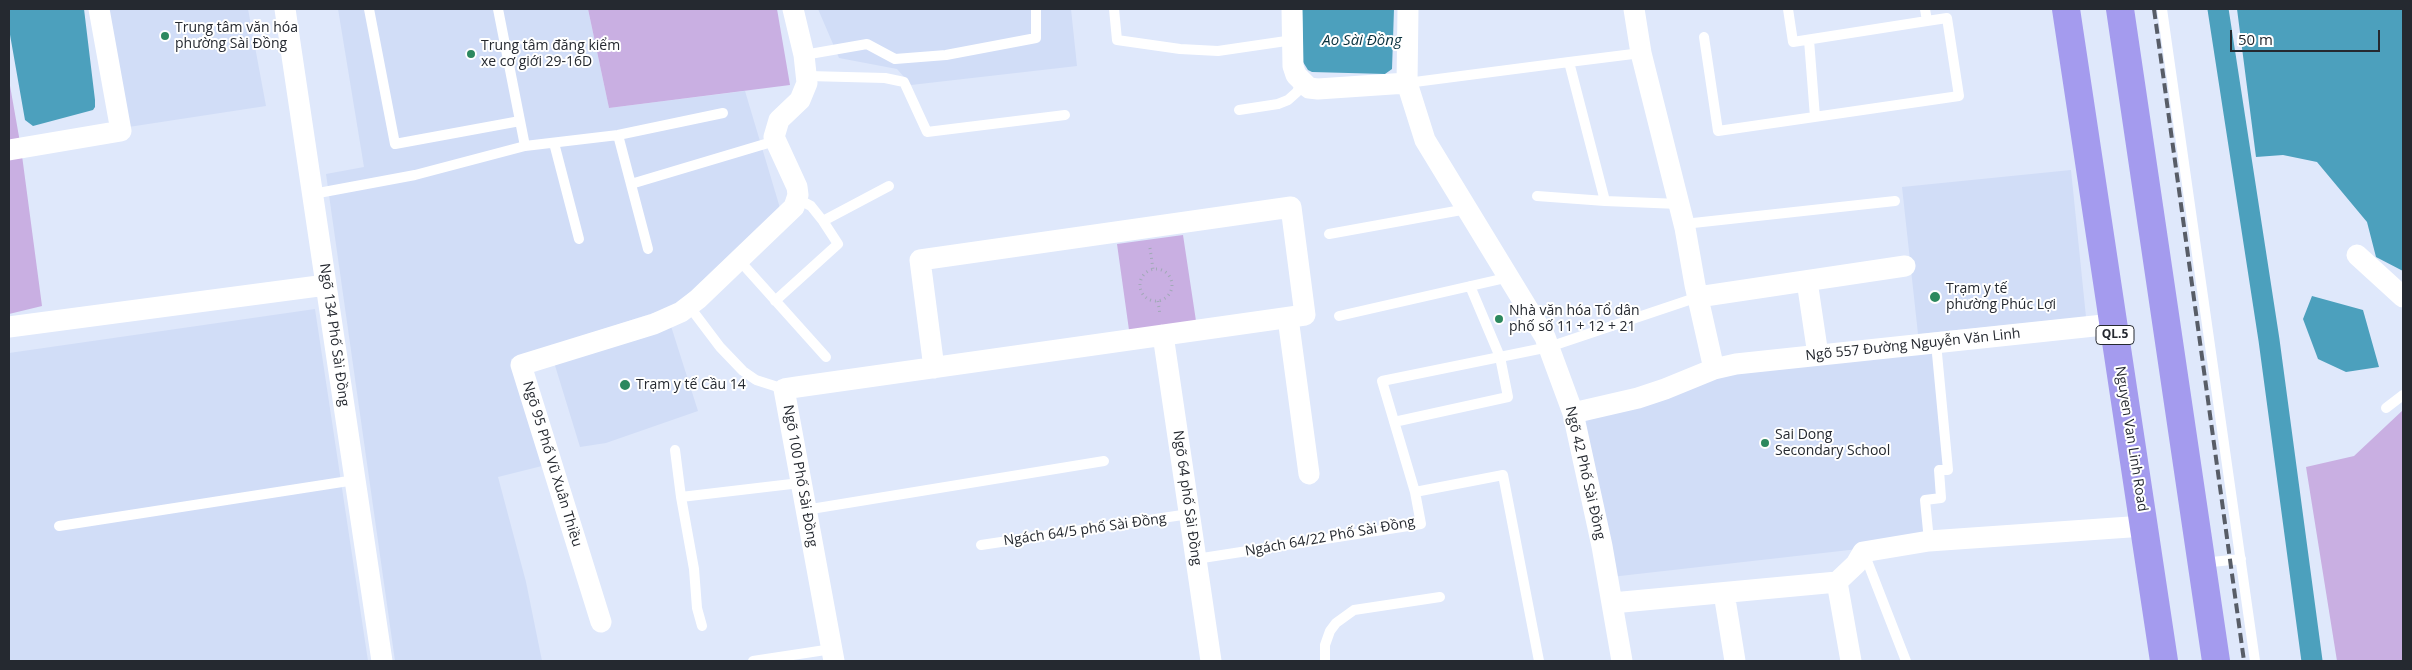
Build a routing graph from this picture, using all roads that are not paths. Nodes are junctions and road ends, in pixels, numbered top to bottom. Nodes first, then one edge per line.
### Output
1 (99, 9) edge
2 (286, 9) edge
3 (369, 9) edge
4 (498, 9) edge
5 (793, 9) edge
6 (1036, 9) edge
7 (1114, 9) edge
8 (1292, 9) edge
9 (1408, 9) edge
10 (1634, 9) edge
11 (1788, 9) edge
12 (1925, 9) edge
13 (2066, 9) edge
14 (2120, 9) edge
15 (2162, 9) edge
16 (1927, 21) junction
17 (1704, 37) dead end
18 (1293, 40) junction
19 (1809, 40) junction
20 (1641, 53) junction
21 (804, 55) junction
22 (1569, 62) junction
23 (808, 76) junction
24 (1302, 82) junction
25 (1407, 83) junction
26 (1239, 110) dead end
27 (723, 113) dead end
28 (1065, 114) dead end
29 (1815, 117) junction
30 (520, 121) junction
31 (618, 135) junction
32 (775, 141) junction
33 (554, 143) junction
34 (524, 146) junction
35 (9, 150) edge
36 (631, 184) junction
37 (889, 186) dead end
38 (313, 194) junction
39 (1537, 196) dead end
40 (798, 199) junction
41 (1605, 201) junction
42 (1895, 201) dead end
43 (1467, 209) junction
44 (1681, 214) junction
45 (823, 221) junction
46 (1329, 234) dead end
47 (579, 239) dead end
48 (648, 249) dead end
49 (2357, 255) dead end
50 (739, 260) junction
51 (1905, 266) dead end
52 (1510, 276) junction
53 (1807, 281) junction
54 (326, 285) junction
55 (1470, 286) junction
56 (1698, 297) junction
57 (2403, 297) edge
58 (775, 301) junction
59 (689, 306) junction
60 (1339, 316) dead end
61 (1288, 318) junction
62 (2113, 324) junction
63 (9, 327) edge
64 (1163, 335) junction
65 (1936, 343) junction
66 (1549, 347) junction
67 (1818, 355) junction
68 (826, 357) dead end
69 (1500, 357) junction
70 (934, 368) junction
71 (1714, 369) junction
72 (784, 389) junction
73 (2403, 395) edge
74 (2386, 408) dead end
75 (1573, 413) junction
76 (1394, 422) junction
77 (675, 450) dead end
78 (1104, 461) dead end
79 (1309, 474) dead end
80 (355, 480) junction
81 (800, 483) junction
82 (1415, 492) junction
83 (680, 497) junction
84 (805, 510) junction
85 (1189, 514) junction
86 (59, 526) dead end
87 (2144, 526) junction
88 (1929, 541) junction
89 (981, 545) dead end
90 (1863, 552) junction
91 (2241, 559) junction
92 (1196, 560) junction
93 (2201, 563) junction
94 (1837, 582) junction
95 (1724, 593) junction
96 (1440, 597) dead end
97 (1612, 604) junction
98 (601, 622) dead end
99 (702, 626) dead end
100 (833, 655) edge
101 (382, 661) edge
102 (753, 661) edge
103 (1211, 661) edge
104 (1325, 661) edge
105 (1539, 661) edge
106 (1622, 661) edge
107 (1735, 661) edge
108 (1851, 661) edge
109 (1906, 661) edge
110 (2164, 661) edge
111 (2216, 661) edge
112 (2256, 661) edge

1 - 35 street
2 - 38 street, Ngõ 134 Phố Sài Đồng
3 - 30 lane
4 - 30 lane
5 - 21 street
6 - 21 lane
7 - 18 lane
8 - 18 street
9 - 25 street, Ngõ 42 Phố Sài Đồng
10 - 20 street
11 - 19 lane
12 - 16 lane
13 - 62 highway, Nguyen Van Linh Road / QL.5
14 - 93 highway
15 - 91 lane
16 - 19 lane
16 - 29 lane
17 - 29 lane
18 - 24 street
19 - 29 lane
20 - 22 lane
20 - 44 street
21 - 23 street
22 - 25 lane
22 - 41 lane
23 - 28 lane
23 - 32 street
24 - 25 street
24 - 26 lane
25 - 43 street, Ngõ 42 Phố Sài Đồng
27 - 31 lane
30 - 34 lane
31 - 33 lane
31 - 36 lane
32 - 36 lane
32 - 40 street
33 - 34 lane
33 - 47 lane
34 - 38 lane
36 - 48 lane
37 - 45 lane
38 - 54 street, Ngõ 134 Phố Sài Đồng
39 - 41 lane
40 - 45 lane
40 - 50 street, Ngõ 95 Phố Vũ Xuân Thiều
41 - 44 lane
42 - 44 lane
43 - 46 lane
43 - 52 street, Ngõ 42 Phố Sài Đồng
44 - 56 street
45 - 58 lane
49 - 57 street
50 - 58 lane
50 - 59 street, Ngõ 95 Phố Vũ Xuân Thiều
51 - 53 street
52 - 55 lane
52 - 66 street, Ngõ 42 Phố Sài Đồng
53 - 56 street
53 - 67 street
54 - 63 street
54 - 80 street, Ngõ 134 Phố Sài Đồng
55 - 60 lane
55 - 69 lane
56 - 66 lane
56 - 71 street
58 - 68 lane
59 - 72 lane, Ngõ 100 Phố Sài Đồng
59 - 98 street, Ngõ 95 Phố Vũ Xuân Thiều
61 - 64 street
61 - 70 street
61 - 79 street
62 - 65 street, Ngõ 557 Đường Nguyễn Văn Linh
62 - 87 highway, Nguyen Van Linh Road / QL.5
64 - 70 street
64 - 85 street, Ngõ 64 phố Sài Đồng
65 - 67 street, Ngõ 557 Đường Nguyễn Văn Linh
65 - 88 lane
66 - 69 lane
66 - 75 street, Ngõ 42 Phố Sài Đồng
67 - 71 street, Ngõ 557 Đường Nguyễn Văn Linh
69 - 76 lane
69 - 76 lane, Ngách 64/22 Phố Sài Đồng
70 - 72 street
71 - 75 street, Ngõ 557 Đường Nguyễn Văn Linh
72 - 81 street, Ngõ 100 Phố Sài Đồng
73 - 74 lane
75 - 97 street, Ngõ 42 Phố Sài Đồng
76 - 82 lane, Ngách 64/22 Phố Sài Đồng
77 - 83 lane
78 - 84 lane
80 - 86 lane
80 - 101 street, Ngõ 134 Phố Sài Đồng
81 - 83 lane
81 - 84 street, Ngõ 100 Phố Sài Đồng
82 - 92 lane, Ngách 64/22 Phố Sài Đồng
82 - 105 lane
83 - 99 lane
84 - 100 street, Ngõ 100 Phố Sài Đồng
85 - 89 lane, Ngách 64/5 phố Sài Đồng
85 - 92 street, Ngõ 64 phố Sài Đồng
87 - 88 street
87 - 110 highway, Nguyen Van Linh Road / QL.5
88 - 90 street
90 - 94 street
90 - 109 lane
91 - 93 lane
91 - 112 lane
92 - 103 street, Ngõ 64 phố Sài Đồng
93 - 111 highway
94 - 95 street
94 - 108 street
95 - 97 street
95 - 107 street
96 - 104 lane
97 - 106 street, Ngõ 42 Phố Sài Đồng
100 - 102 lane

